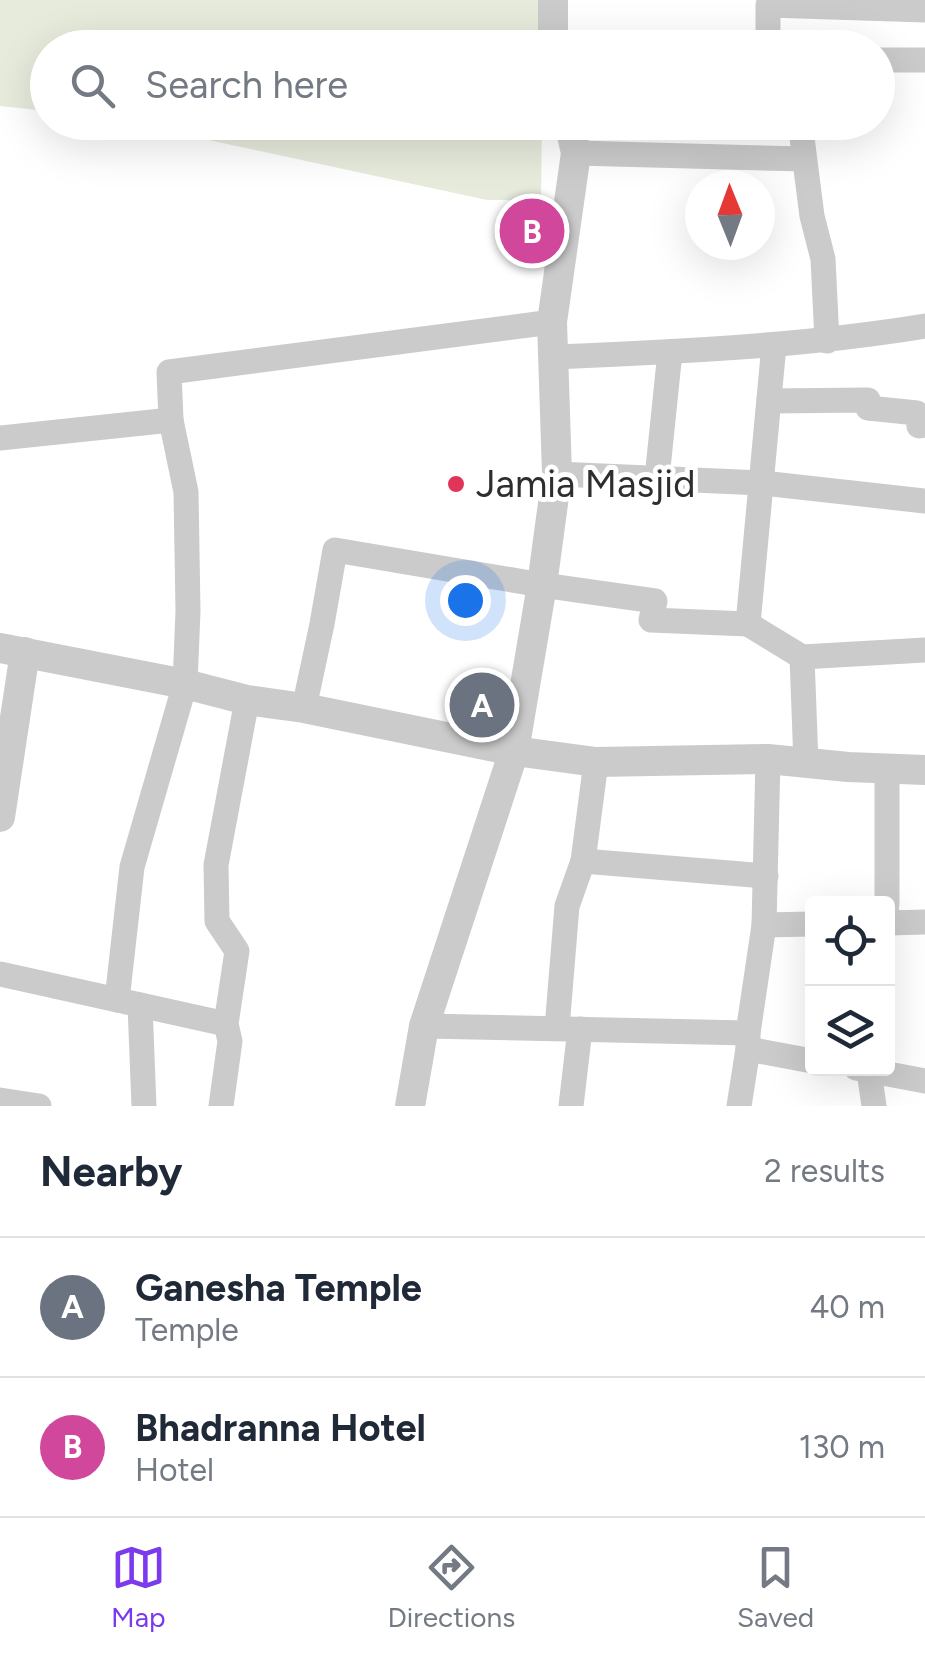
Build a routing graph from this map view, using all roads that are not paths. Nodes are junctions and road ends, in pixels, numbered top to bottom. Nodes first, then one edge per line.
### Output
1 (553, 0) edge
2 (768, 3) edge
3 (925, 10) edge
4 (553, 30) edge
5 (768, 30) edge
6 (895, 60) edge
7 (925, 60) edge
8 (573, 140) edge
9 (802, 140) edge
10 (576, 153) junction
11 (804, 160) junction
12 (552, 322) junction
13 (925, 326) edge
14 (827, 340) junction
15 (774, 345) junction
16 (670, 352) junction
17 (553, 357) junction
18 (769, 401) junction
19 (171, 420) junction
20 (925, 425) edge
21 (0, 438) edge
22 (558, 474) junction
23 (658, 478) junction
24 (762, 483) junction
25 (925, 501) edge
26 (542, 585) junction
27 (748, 624) junction
28 (13, 650) edge
29 (925, 650) edge
30 (802, 657) junction
31 (185, 684) junction
32 (246, 700) junction
33 (304, 708) junction
34 (514, 751) junction
35 (768, 759) junction
36 (596, 762) junction
37 (806, 763) junction
38 (887, 768) junction
39 (925, 770) edge
40 (0, 817) edge
41 (583, 861) junction
42 (766, 876) junction
43 (888, 896) edge
44 (925, 922) edge
45 (895, 923) edge
46 (805, 924) edge
47 (764, 925) junction
48 (0, 974) edge
49 (128, 1002) junction
50 (226, 1024) junction
51 (424, 1026) junction
52 (568, 1029) junction
53 (748, 1041) junction
54 (805, 1059) edge
55 (864, 1076) edge
56 (895, 1076) edge
57 (925, 1081) edge
58 (0, 1100) edge
59 (40, 1106) edge
60 (144, 1106) edge
61 (221, 1106) edge
62 (410, 1106) edge
63 (571, 1106) edge
64 (739, 1106) edge
65 (874, 1106) edge

1 - 4 street
2 - 3 street
2 - 5 street
6 - 7 street
8 - 10 street
9 - 11 street
10 - 11 street
10 - 12 street
11 - 14 street
12 - 17 street
12 - 19 street
13 - 14 street
14 - 15 street
15 - 16 street
15 - 18 street
16 - 17 street
16 - 23 street
17 - 22 street
18 - 20 street
18 - 24 street
19 - 21 street
19 - 31 street
22 - 23 street
22 - 26 street
23 - 24 street
24 - 25 street
24 - 27 street
26 - 27 street
26 - 33 street
26 - 34 street
27 - 30 street
28 - 31 street
28 - 40 street
29 - 30 street
30 - 37 street
31 - 32 street
31 - 49 street
32 - 33 street
32 - 50 street
33 - 34 street
34 - 36 street
34 - 51 street
35 - 36 street
35 - 37 street
35 - 42 street
36 - 41 street
37 - 38 street
38 - 39 street
38 - 43 street
41 - 42 street
41 - 52 street
42 - 47 street
44 - 45 street
46 - 47 street
47 - 53 street
48 - 49 street
49 - 50 street
49 - 60 street
50 - 61 street
51 - 52 street
51 - 62 street
52 - 53 street
52 - 63 street
53 - 54 street
53 - 64 street
55 - 65 street
56 - 57 street
58 - 59 street

